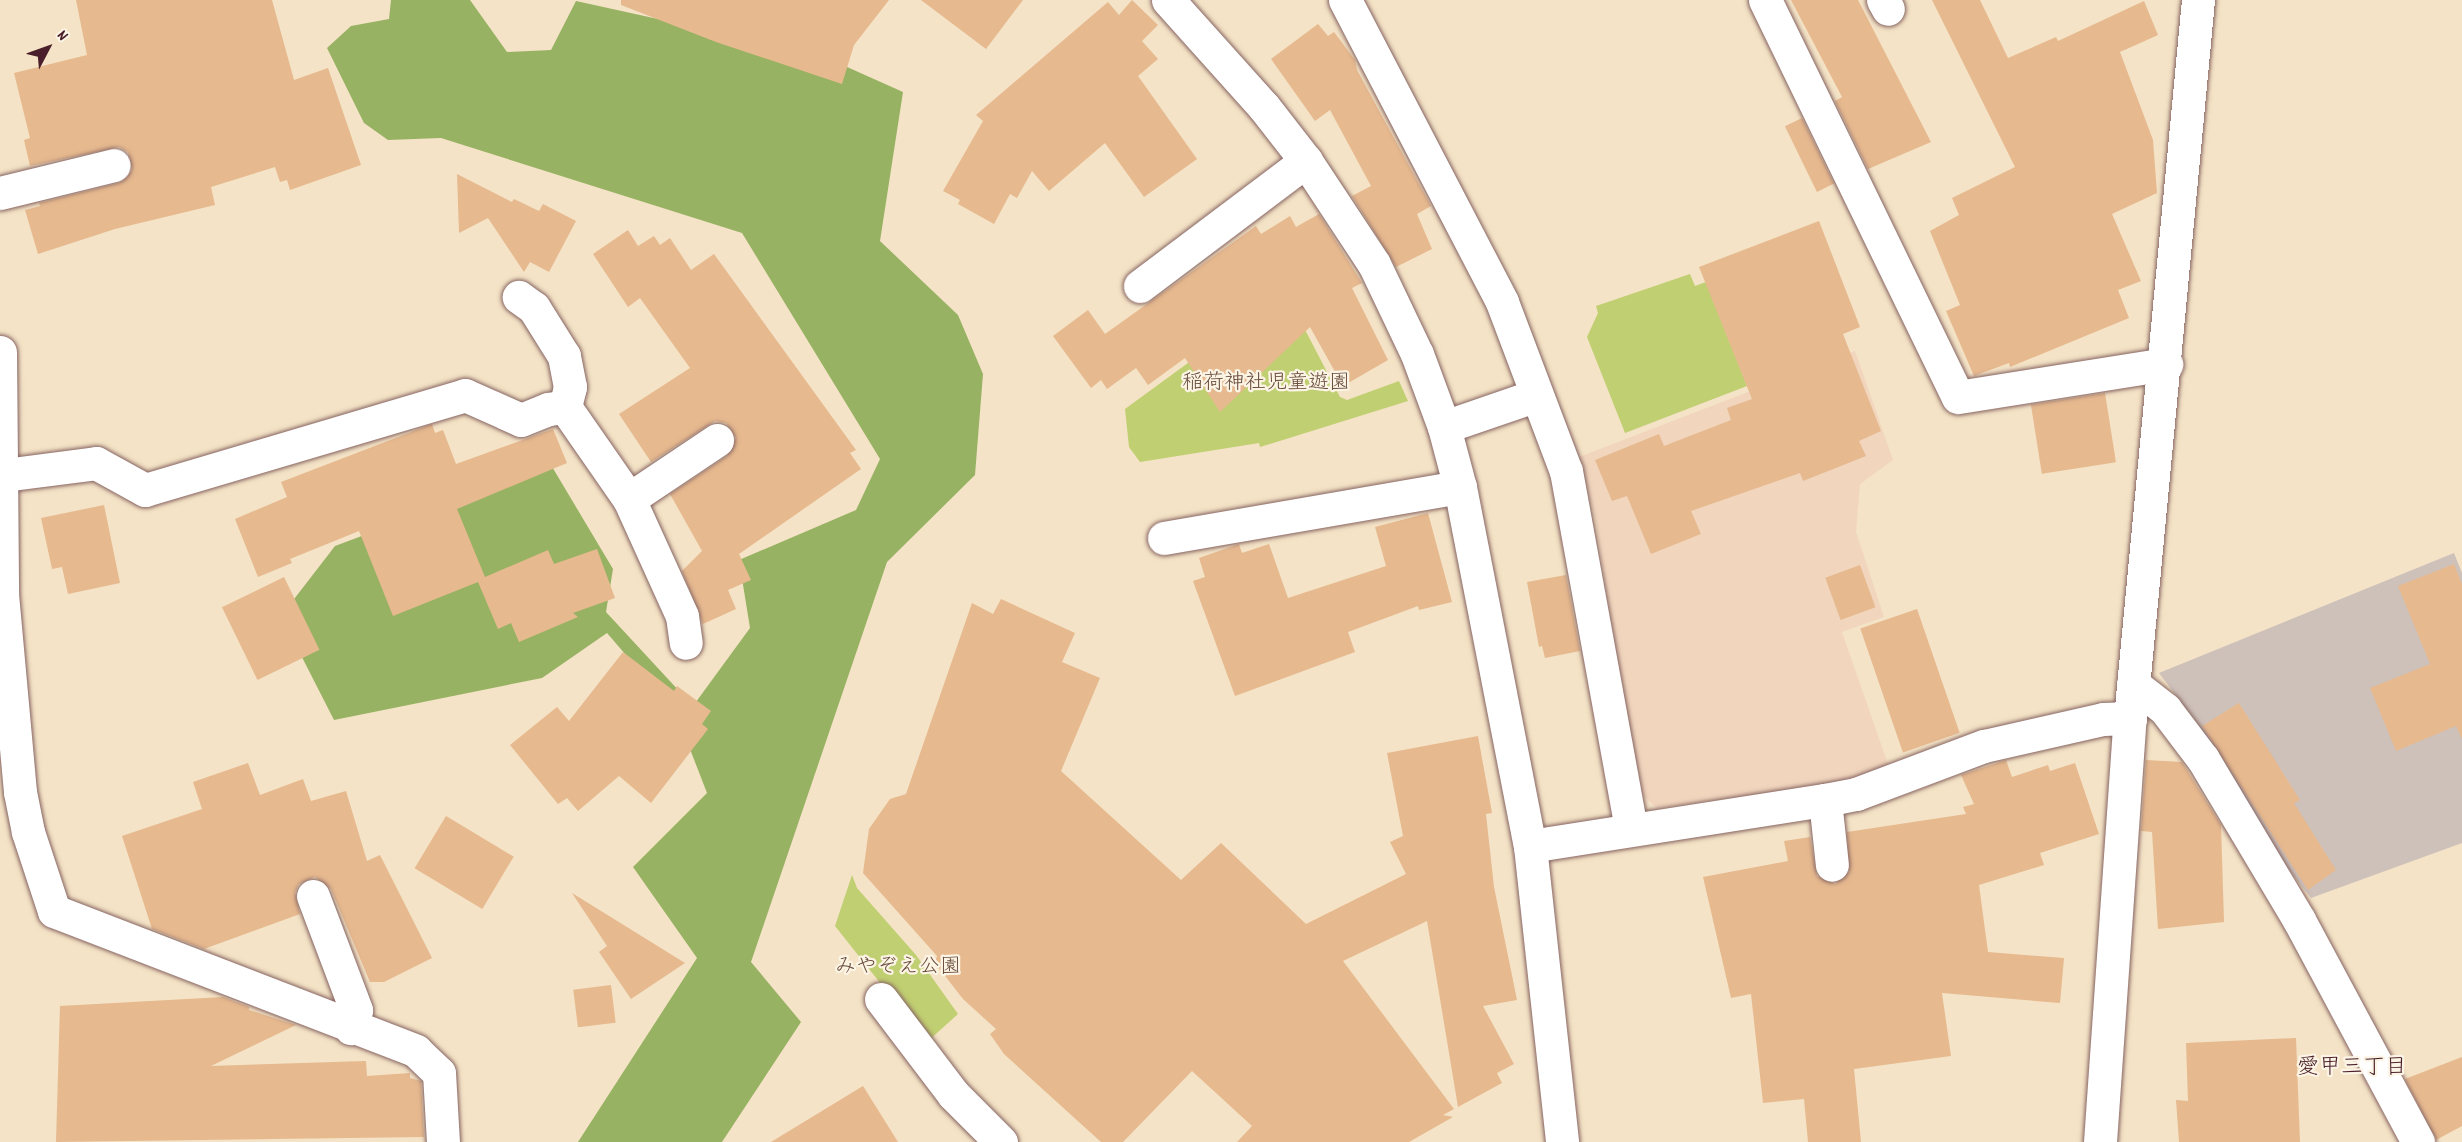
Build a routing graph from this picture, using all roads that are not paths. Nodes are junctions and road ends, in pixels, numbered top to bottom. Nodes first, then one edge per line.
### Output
1 (1168, 0) edge
2 (1765, 0) edge
3 (2198, 0) edge
4 (1354, 5) edge
5 (1306, 161) junction
6 (114, 165) dead end
7 (0, 193) edge
8 (1140, 286) dead end
9 (519, 297) dead end
10 (0, 351) edge
11 (2166, 364) junction
12 (1537, 395) junction
13 (566, 407) junction
14 (1444, 427) junction
15 (717, 440) dead end
16 (4, 475) junction
17 (1460, 487) junction
18 (628, 499) junction
19 (1164, 538) dead end
20 (687, 643) dead end
21 (2133, 684) junction
22 (2130, 718) junction
23 (10, 794) edge
24 (1825, 800) junction
25 (1631, 827) junction
26 (1530, 846) junction
27 (1832, 865) dead end
28 (313, 896) dead end
29 (880, 999) dead end
30 (351, 1028) junction
31 (443, 1142) edge
32 (1001, 1142) edge
33 (1562, 1142) edge
34 (2100, 1142) edge
35 (2418, 1142) edge

1 - 5 street
2 - 11 street
3 - 11 street
4 - 12 street
5 - 8 street
5 - 14 street
6 - 7 street
9 - 13 street
10 - 16 street
11 - 21 street
12 - 14 street
12 - 25 street
13 - 16 street
13 - 18 street
14 - 17 street
15 - 18 street
16 - 23 street
17 - 19 street
17 - 26 street
18 - 20 street
21 - 22 street
21 - 35 street
22 - 24 street
22 - 34 street
23 - 30 street
24 - 25 street
24 - 27 street
25 - 26 street
26 - 33 street
28 - 30 street
29 - 32 street
30 - 31 street

